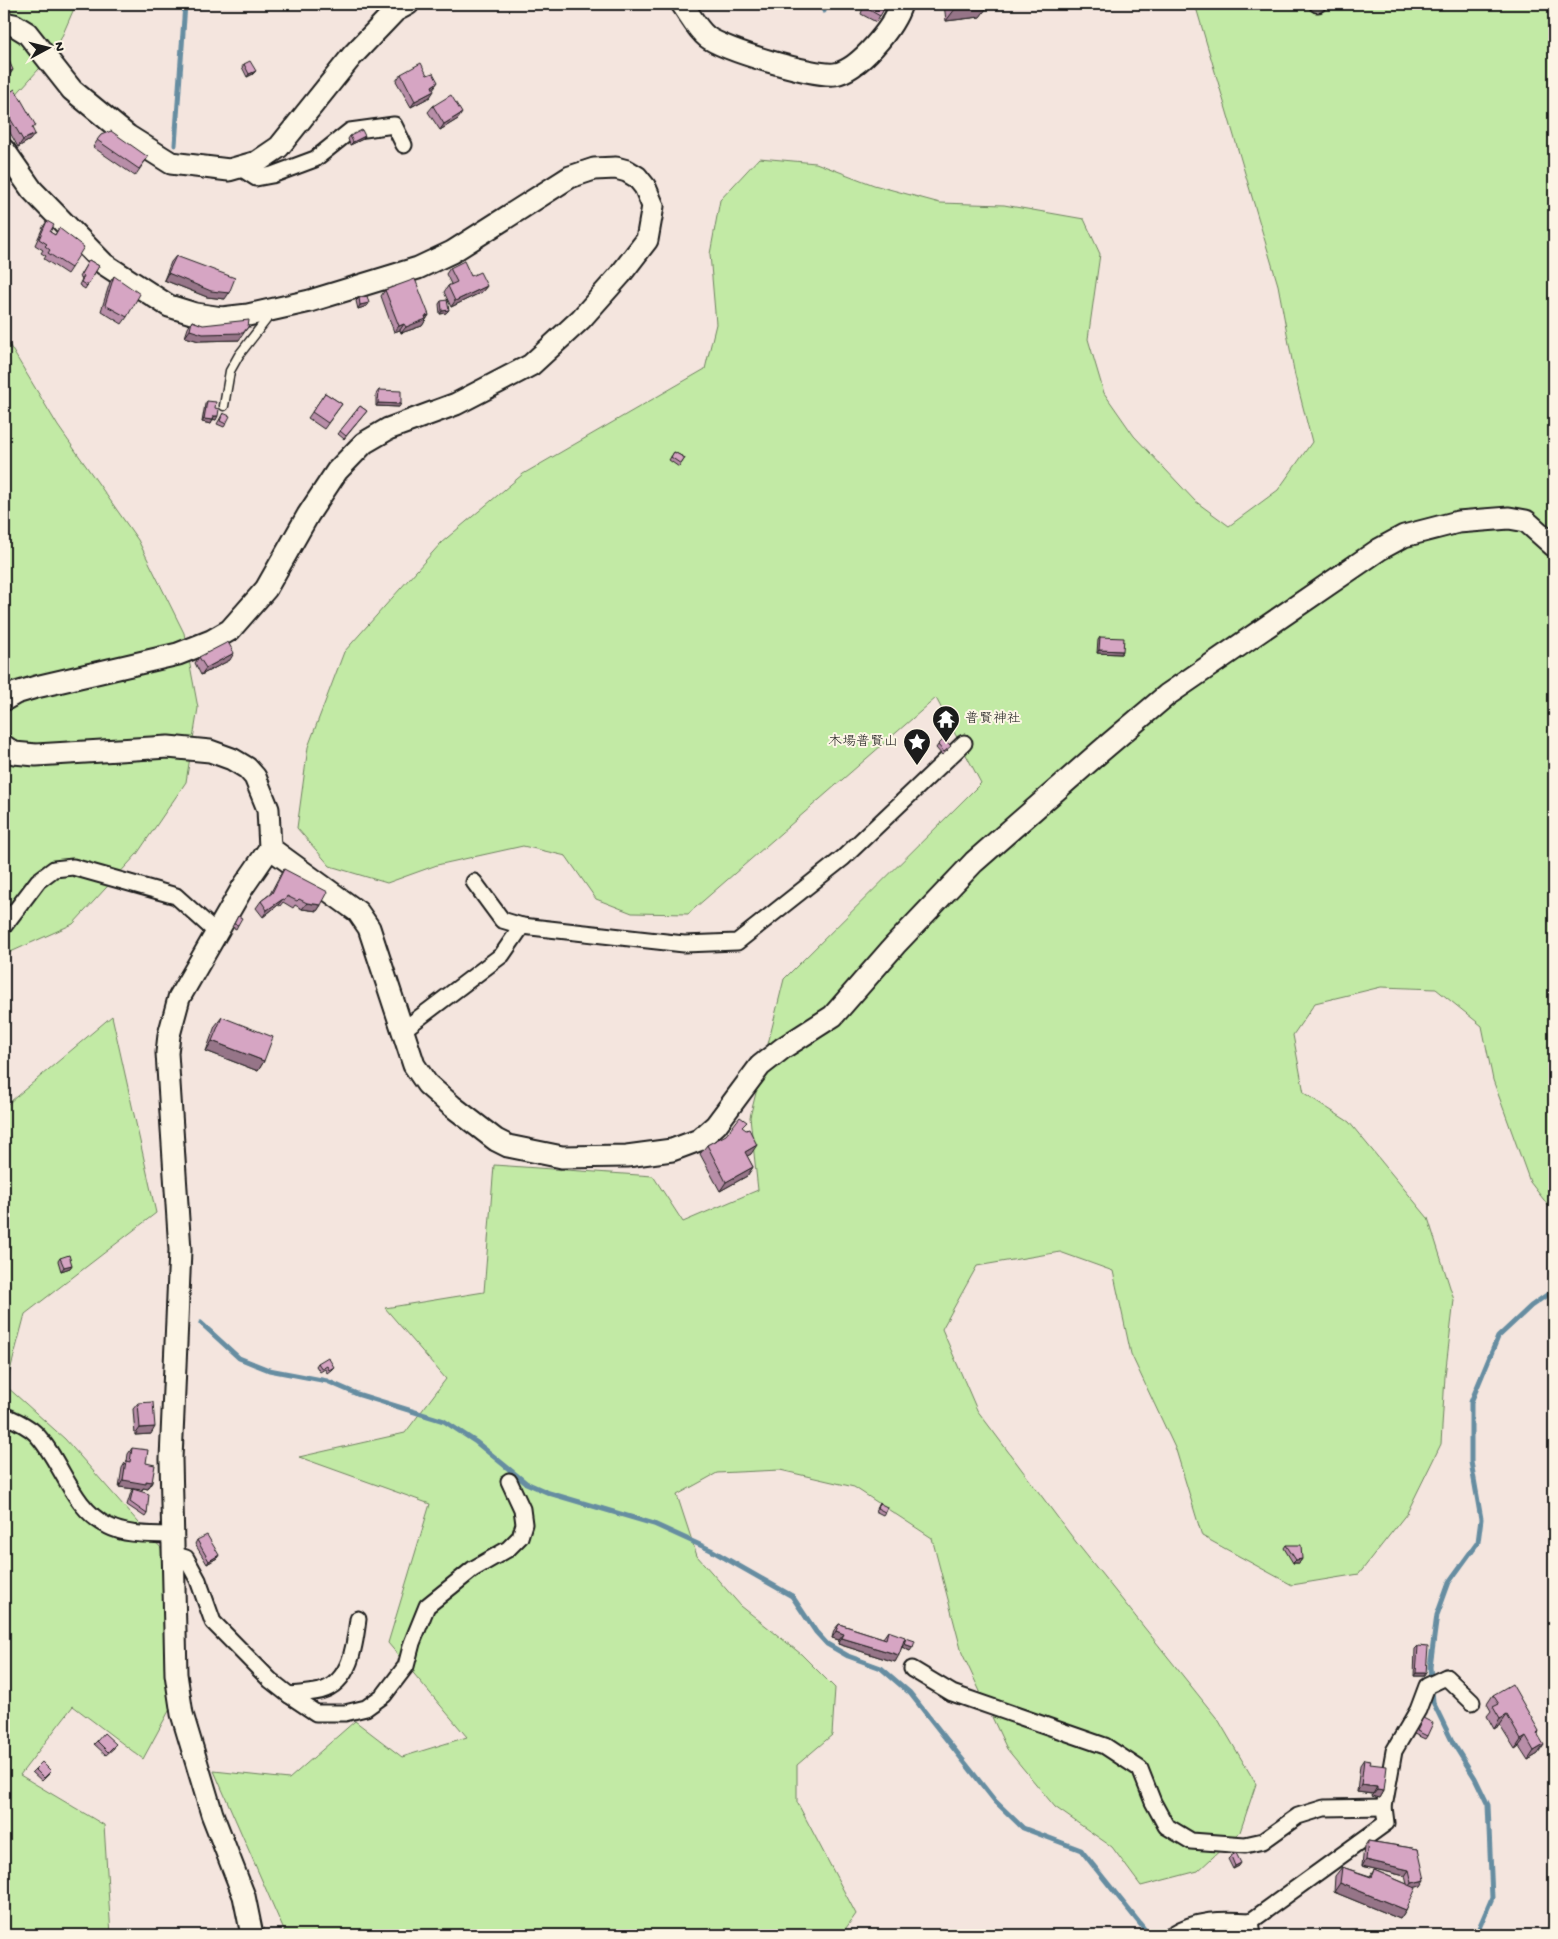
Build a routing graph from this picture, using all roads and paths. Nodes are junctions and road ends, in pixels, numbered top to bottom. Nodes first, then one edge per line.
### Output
1 (408, 4) edge
2 (682, 4) edge
3 (901, 4) edge
4 (4, 23) edge
5 (404, 145) dead end
6 (4, 150) edge
7 (239, 167) junction
8 (274, 309) junction
9 (224, 406) dead end
10 (1554, 546) edge
11 (4, 700) edge
12 (964, 743) dead end
13 (4, 746) edge
14 (270, 848) junction
15 (474, 882) dead end
16 (4, 926) edge
17 (522, 926) junction
18 (216, 933) junction
19 (402, 1030) junction
20 (4, 1418) edge
21 (509, 1481) dead end
22 (173, 1545) junction
23 (358, 1619) dead end
24 (912, 1669) dead end
25 (289, 1695) junction
26 (1472, 1702) dead end
27 (1384, 1806) junction
28 (1252, 1928) edge
29 (252, 1935) edge
30 (1171, 1935) edge

1 - 7 street
2 - 3 street
4 - 7 street
5 - 7 street
6 - 8 street
8 - 9 lane
8 - 11 street
10 - 19 street
12 - 17 street
13 - 14 street
14 - 18 street
14 - 19 street
15 - 17 street
16 - 18 street
17 - 19 street
18 - 22 street
20 - 22 street
21 - 25 street
22 - 25 street
22 - 29 street
23 - 25 street
24 - 27 street
26 - 27 street
27 - 28 street
28 - 30 street

